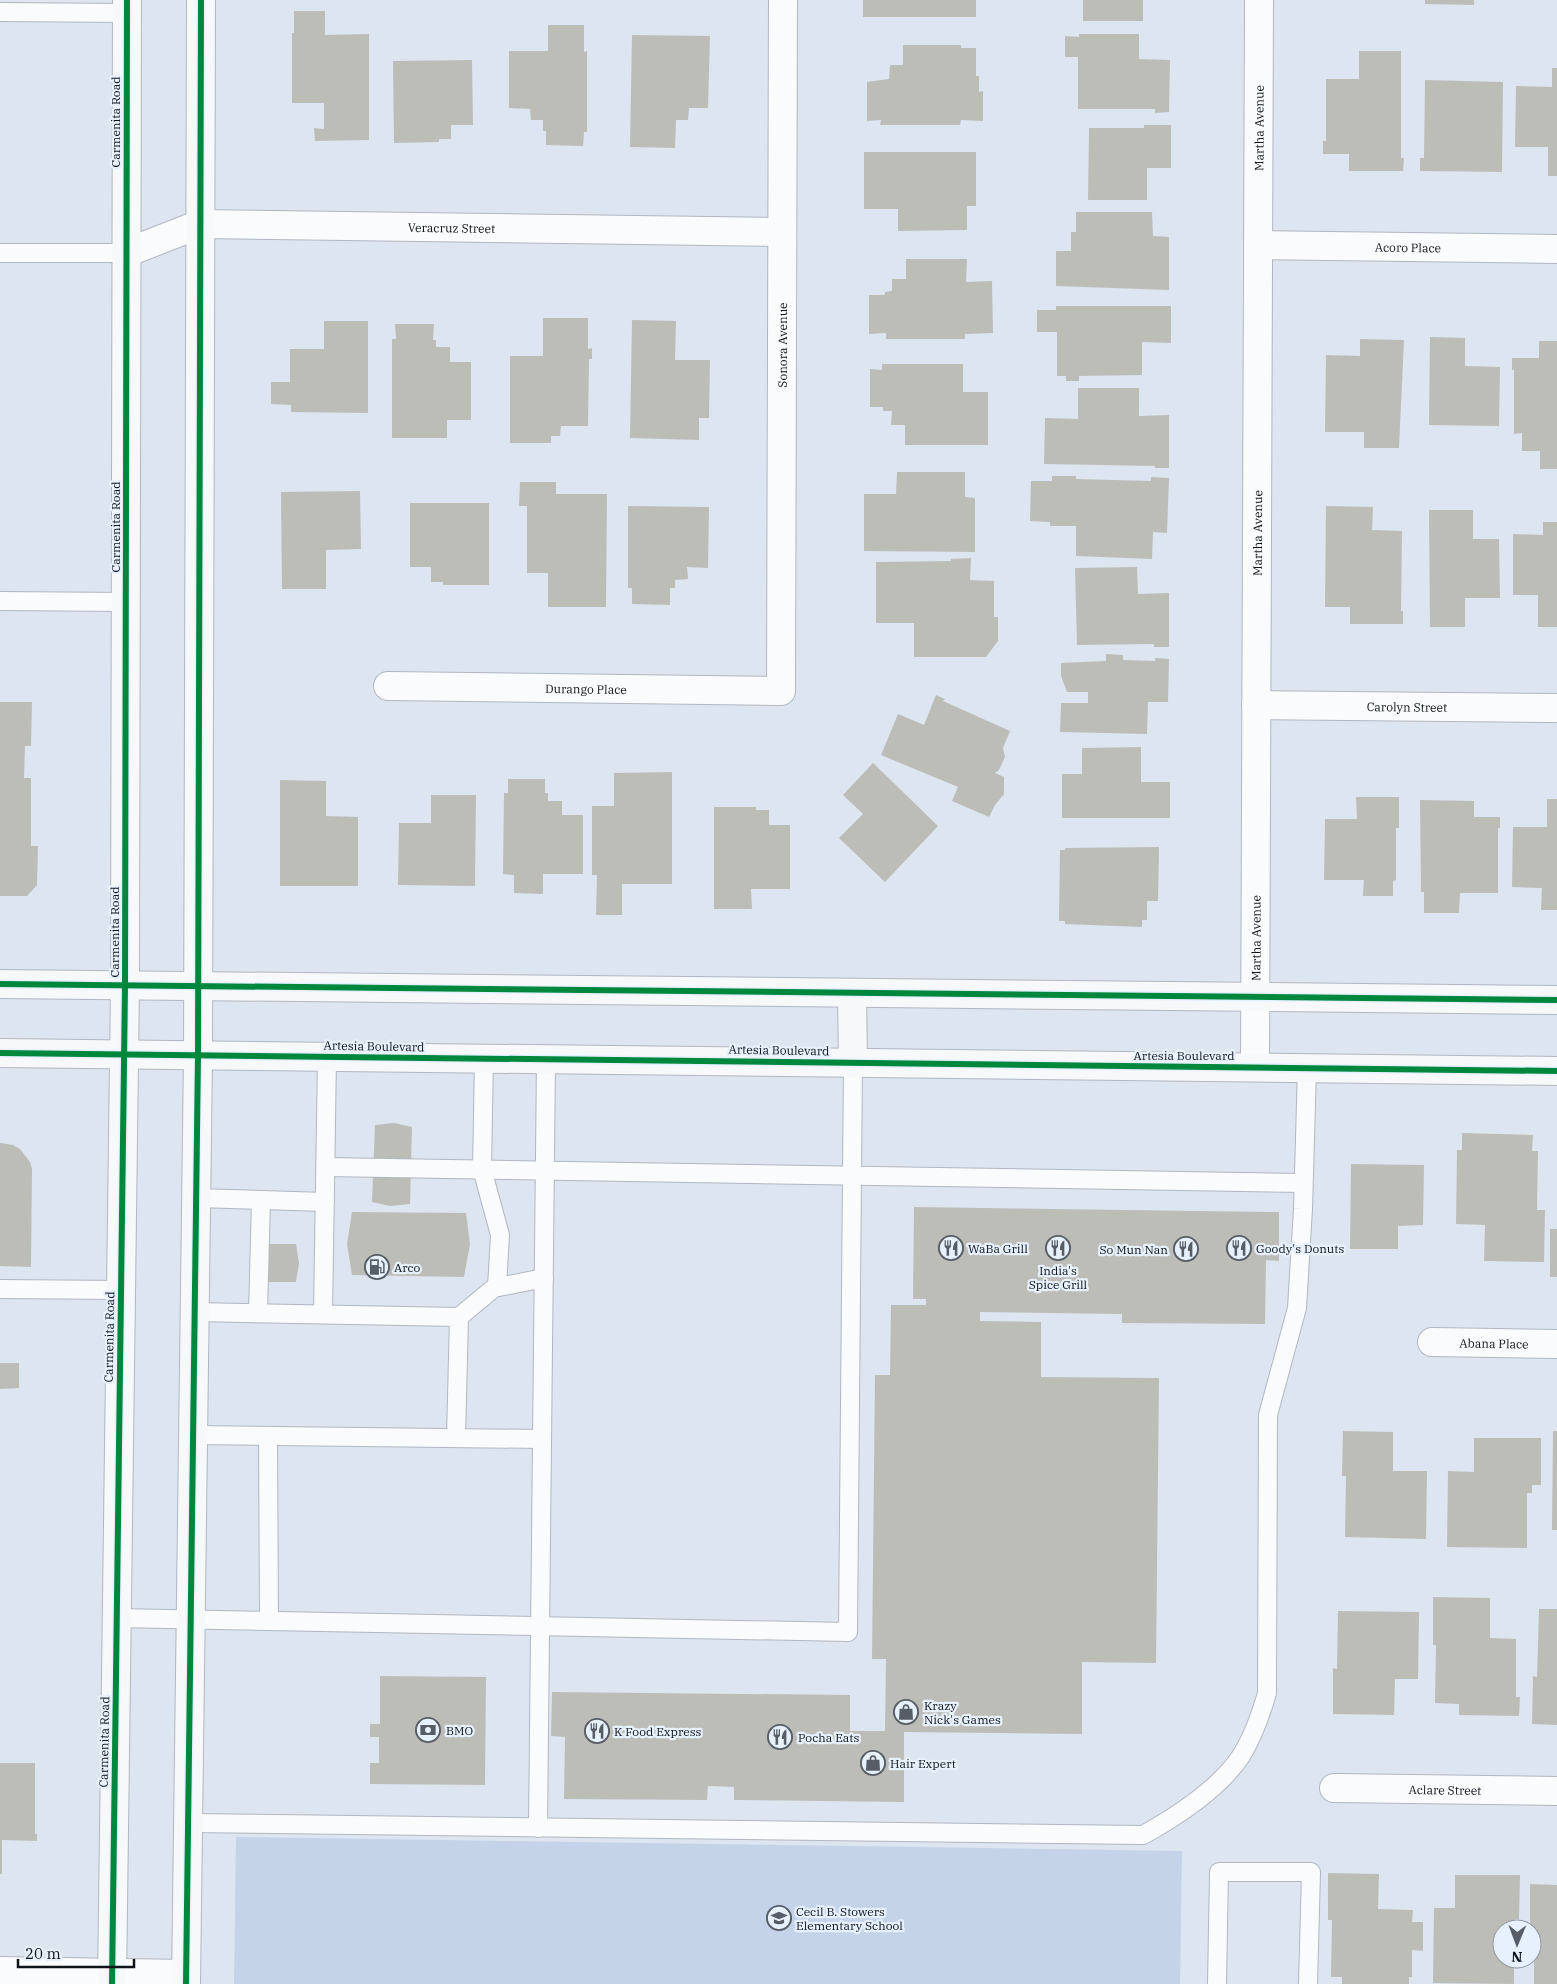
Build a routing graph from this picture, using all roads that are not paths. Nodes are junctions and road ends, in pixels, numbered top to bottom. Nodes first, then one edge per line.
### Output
1 (201, 0) edge
2 (783, 0) edge
3 (1259, 0) edge
4 (127, 6) edge
5 (0, 12) edge
6 (200, 224) junction
7 (782, 232) junction
8 (1258, 245) junction
9 (1557, 249) edge
10 (0, 252) edge
11 (126, 253) junction
12 (0, 601) edge
13 (126, 602) junction
14 (388, 686) dead end
15 (781, 691) joint
16 (1256, 705) junction
17 (1557, 708) edge
18 (0, 984) edge
19 (125, 986) junction
20 (198, 986) junction
21 (852, 993) junction
22 (1255, 997) junction
23 (1557, 1000) edge
24 (0, 1053) edge
25 (124, 1054) junction
26 (198, 1055) junction
27 (327, 1057) junction
28 (484, 1058) junction
29 (546, 1059) junction
30 (853, 1062) junction
31 (1255, 1067) junction
32 (1307, 1068) junction
33 (1557, 1071) edge
34 (326, 1167) junction
35 (482, 1170) junction
36 (545, 1171) junction
37 (852, 1176) junction
38 (1303, 1182) junction
39 (196, 1198) junction
40 (261, 1200) junction
41 (326, 1202) junction
42 (544, 1278) junction
43 (497, 1287) junction
44 (0, 1289) edge
45 (121, 1290) junction
46 (194, 1312) junction
47 (258, 1313) junction
48 (323, 1314) junction
49 (459, 1317) junction
50 (1432, 1342) dead end
51 (1557, 1344) edge
52 (193, 1435) junction
53 (268, 1436) junction
54 (456, 1438) junction
55 (542, 1439) junction
56 (117, 1618) junction
57 (191, 1619) junction
58 (269, 1621) junction
59 (540, 1626) junction
60 (1334, 1788) dead end
61 (1557, 1792) edge
62 (188, 1823) junction
63 (538, 1828) junction
64 (0, 1971) edge
65 (112, 1979) edge
66 (186, 1979) edge
67 (1217, 1984) edge
68 (1308, 1984) edge

1 - 6 main road
2 - 7 street, Sonora Avenue
3 - 8 street, Martha Avenue
4 - 5 lane
4 - 11 main road, Carmenita Road
6 - 7 street, Veracruz Street
6 - 11 street, Veracruz Street
6 - 20 main road
7 - 15 street, Sonora Avenue
8 - 9 street, Acoro Place
8 - 16 street, Martha Avenue
10 - 11 lane
11 - 13 main road, Carmenita Road
12 - 13 lane
13 - 19 main road, Carmenita Road
14 - 15 street, Durango Place
16 - 17 street, Carolyn Street
16 - 22 street, Martha Avenue
18 - 19 main road
19 - 20 main road
19 - 25 main road, Carmenita Road
20 - 21 main road
20 - 26 main road
21 - 22 main road
21 - 30 main road
22 - 23 main road
22 - 31 street, Martha Avenue
24 - 25 main road, Artesia Boulevard
25 - 26 main road, Artesia Boulevard
25 - 45 main road, Carmenita Road
26 - 27 main road, Artesia Boulevard
26 - 39 main road
27 - 28 main road, Artesia Boulevard
27 - 34 lane
28 - 29 main road, Artesia Boulevard
28 - 35 lane
29 - 30 main road, Artesia Boulevard
29 - 36 lane
30 - 31 main road, Artesia Boulevard
30 - 37 lane
31 - 32 main road, Artesia Boulevard
32 - 33 main road, Artesia Boulevard
32 - 38 lane
34 - 35 lane
34 - 41 lane
35 - 36 lane
35 - 43 lane
36 - 37 lane
36 - 42 lane
37 - 38 lane
37 - 59 lane
38 - 63 lane
39 - 40 lane
39 - 46 main road
40 - 41 lane
40 - 47 lane
41 - 48 lane
42 - 43 lane
42 - 55 lane
43 - 49 lane
44 - 45 lane
45 - 56 main road, Carmenita Road
46 - 47 lane
46 - 52 main road
47 - 48 lane
48 - 49 lane
49 - 54 lane
50 - 51 street, Abana Place
52 - 53 lane
52 - 57 main road
53 - 54 lane
53 - 58 lane
54 - 55 lane
55 - 59 lane
56 - 57 lane
56 - 65 main road, Carmenita Road
57 - 58 lane
57 - 62 main road
58 - 59 lane
59 - 63 lane
60 - 61 street, Aclare Street
62 - 63 lane
62 - 66 main road
64 - 65 street
65 - 66 street
67 - 68 lane

